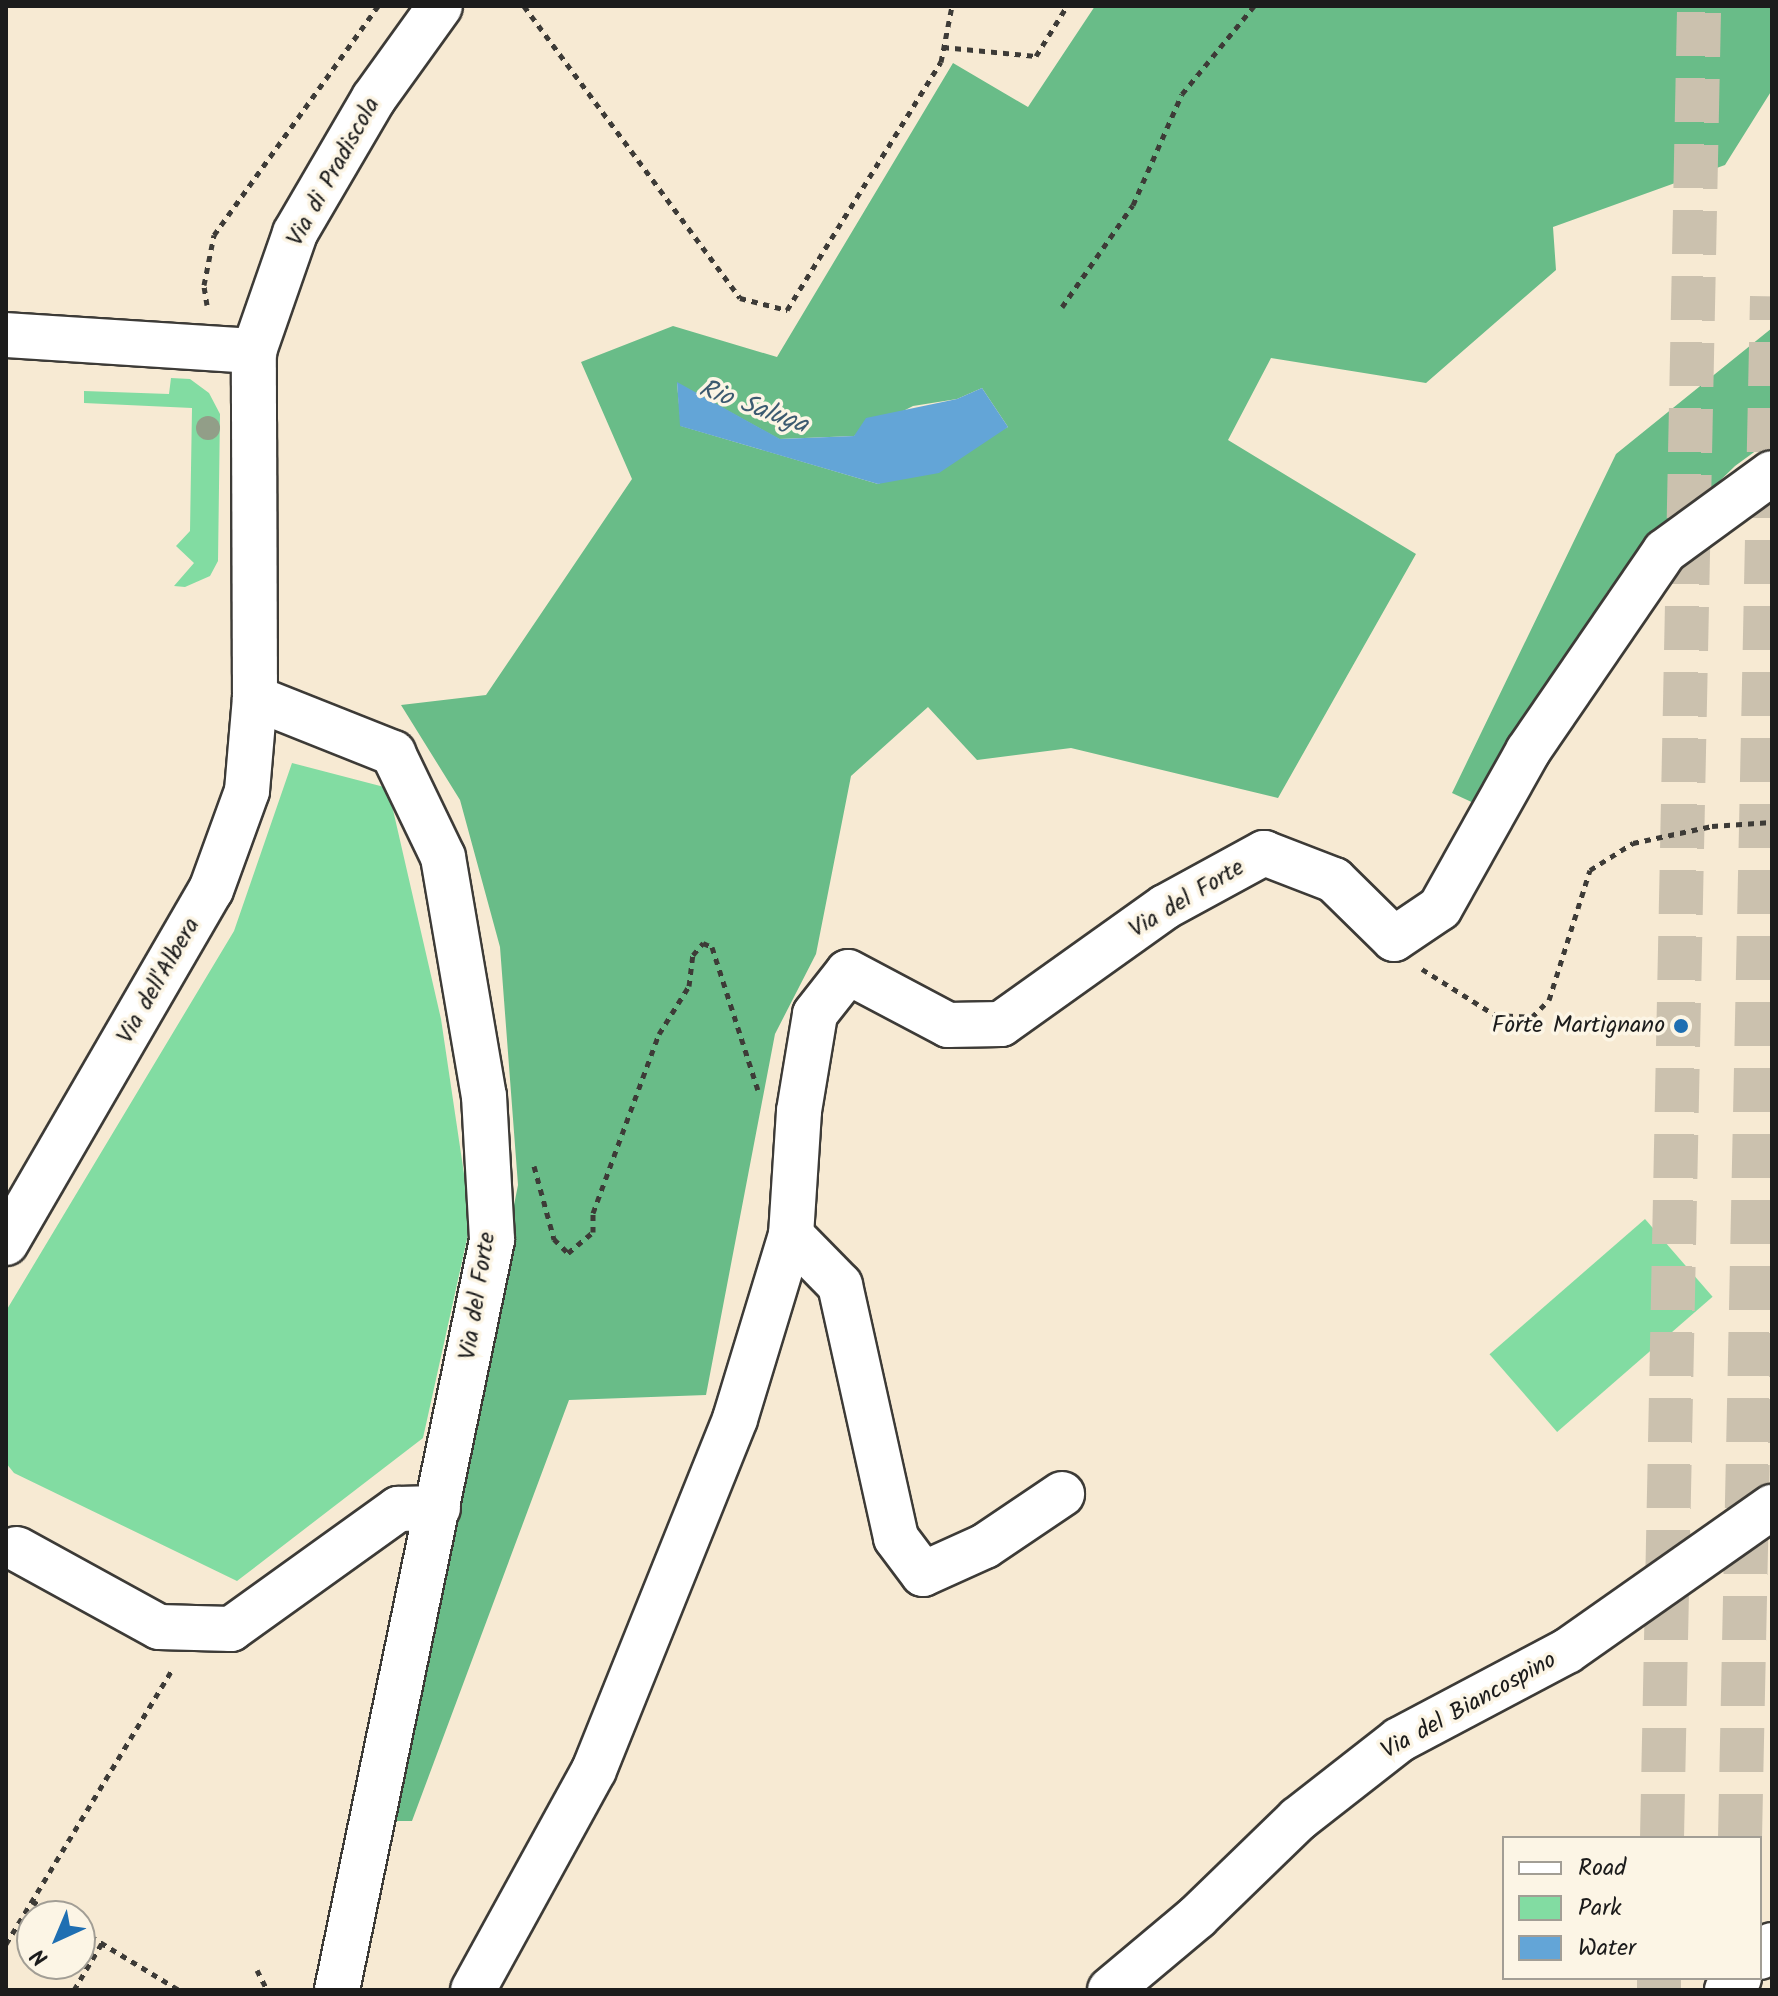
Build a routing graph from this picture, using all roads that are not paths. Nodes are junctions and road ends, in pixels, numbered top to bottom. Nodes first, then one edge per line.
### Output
1 (440, 6) edge
2 (6, 335) edge
3 (233, 348) junction
4 (1772, 473) edge
5 (255, 698) junction
6 (791, 1235) junction
7 (6, 1243) edge
8 (1062, 1494) dead end
9 (1772, 1507) edge
10 (438, 1508) junction
11 (17, 1549) dead end
12 (484, 1987) edge
13 (337, 1990) edge
14 (1110, 1990) edge

1 - 3 street, Via di Pradiscola
2 - 3 street
3 - 5 street, Via di Pradiscola
4 - 6 street, Via del Forte
5 - 7 street, Via dell'Albera
5 - 10 street, Via del Forte
6 - 8 street
6 - 12 street, Via del Forte
9 - 14 street, Via del Biancospino
10 - 11 street
10 - 13 street, Via del Forte

